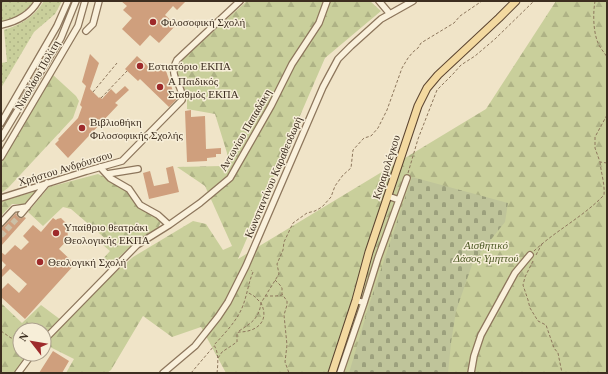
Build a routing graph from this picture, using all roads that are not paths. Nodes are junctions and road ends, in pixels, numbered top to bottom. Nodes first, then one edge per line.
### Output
1 (38, 1) edge
2 (68, 1) edge
3 (76, 1) edge
4 (85, 1) edge
5 (99, 1) edge
6 (240, 1) edge
7 (327, 1) edge
8 (379, 1) edge
9 (413, 1) edge
10 (516, 1) edge
11 (390, 14) junction
12 (1, 25) edge
13 (86, 31) dead end
14 (1, 123) edge
15 (1, 138) edge
16 (1, 157) edge
17 (100, 168) junction
18 (138, 169) dead end
19 (107, 174) junction
20 (407, 178) road end
21 (47, 183) junction
22 (388, 196) junction
23 (1, 198) edge
24 (399, 200) junction
25 (27, 207) junction
26 (21, 214) tunnel mouth
27 (1, 223) edge
28 (169, 225) junction
29 (530, 255) road end
30 (356, 300) junction
31 (364, 303) junction
32 (52, 332) edge
33 (26, 362) edge
34 (18, 373) edge
35 (163, 373) edge
36 (332, 373) edge
37 (340, 373) edge
38 (471, 373) edge

1 - 12 street
2 - 14 street
3 - 15 street
4 - 16 street, Νικολάου Πολίτη
5 - 13 street
6 - 17 street, Χρήστου Ανδρόυτσου
7 - 28 street, Αντωνίου Παπαδάκη
8 - 11 street
9 - 11 street, Κωνσταντίνου Καραθεοδωρή
10 - 22 main road, Καραμολέγκου
11 - 35 street, Κωνσταντίνου Καραθεοδωρή
17 - 19 street
17 - 21 street, Χρήστου Ανδρόυτσου
18 - 19 street
19 - 28 street
20 - 24 street
21 - 23 street, Χρήστου Ανδρόυτσου
21 - 25 street
22 - 24 street
22 - 30 main road, Καραμολέγκου
24 - 31 street
25 - 26 street
25 - 27 street
28 - 32 street, Αντωνίου Παπαδάκη
29 - 38 street
30 - 31 street
30 - 36 main road, Καραμολέγκου
31 - 37 street
33 - 34 street

